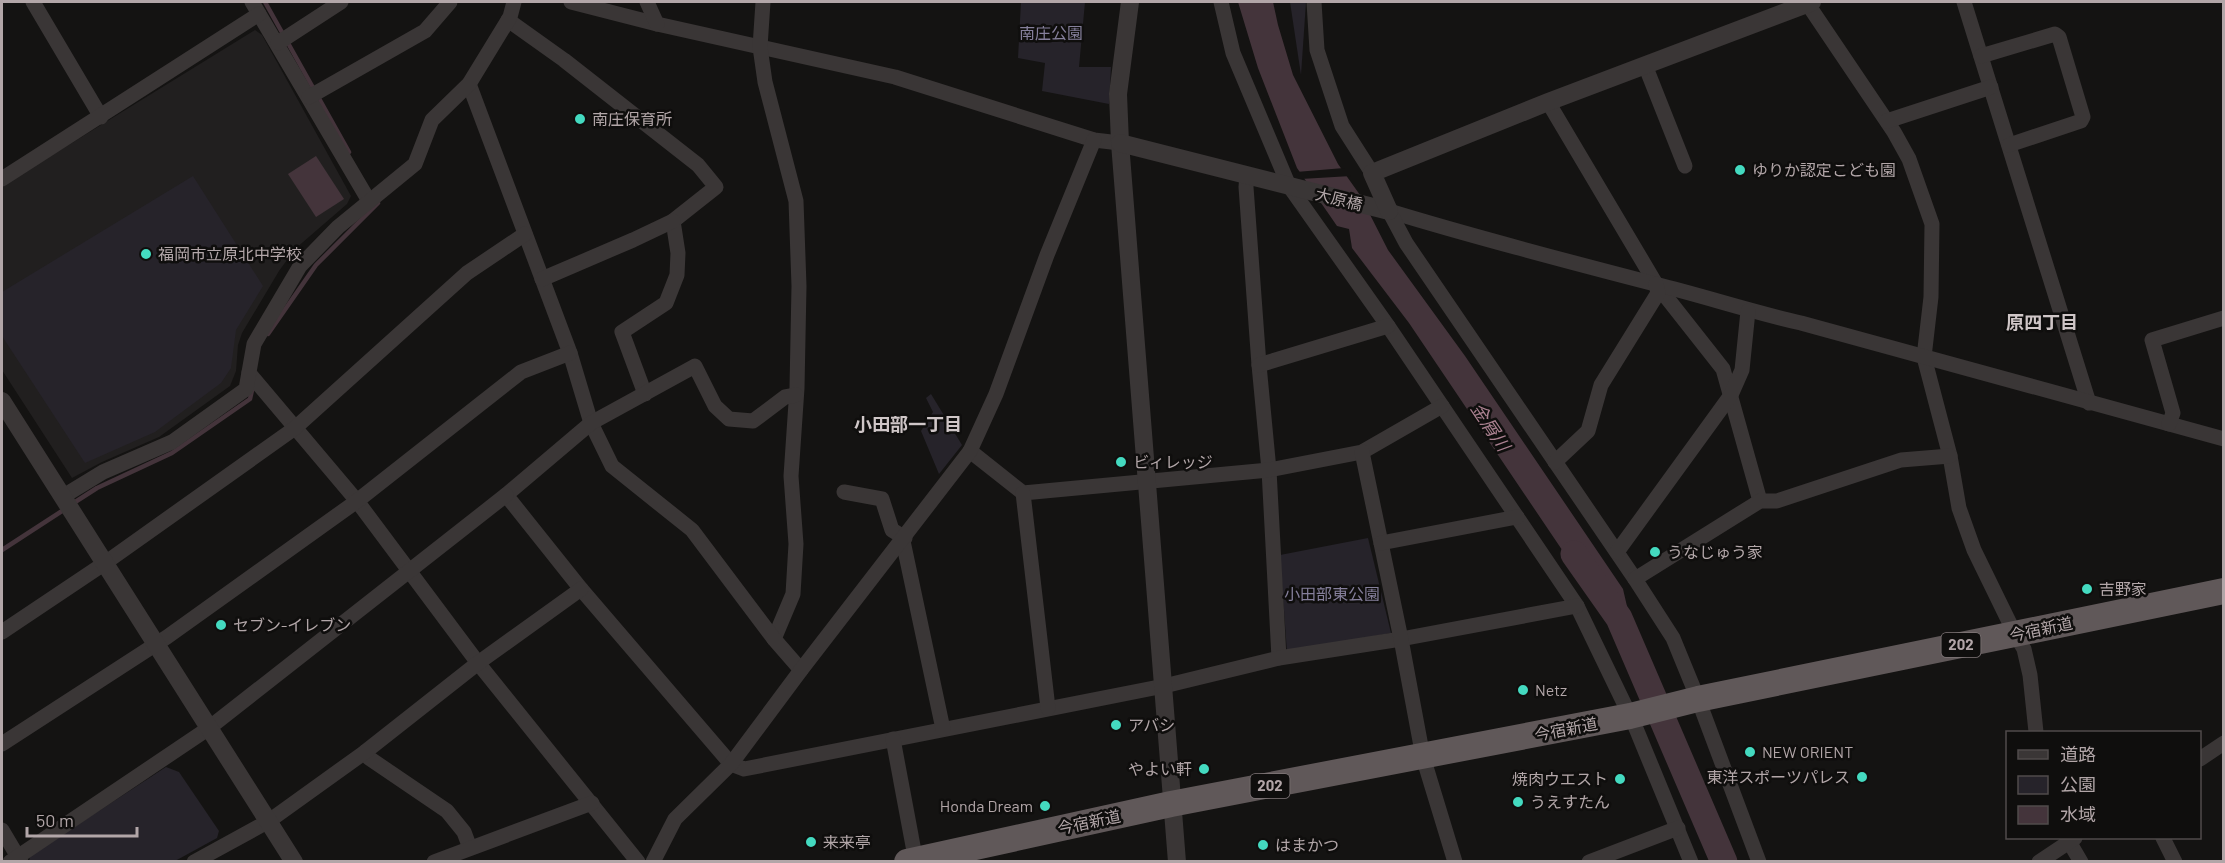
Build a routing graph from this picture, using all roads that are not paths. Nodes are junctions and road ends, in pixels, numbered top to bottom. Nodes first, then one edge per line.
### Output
1 (33, 2) edge
2 (341, 2) edge
3 (450, 2) edge
4 (514, 2) edge
5 (571, 2) edge
6 (647, 2) edge
7 (763, 2) edge
8 (1130, 2) edge
9 (1221, 2) edge
10 (1314, 2) edge
11 (1808, 2) edge
12 (1964, 2) edge
13 (255, 8) edge
14 (508, 20) junction
15 (657, 24) junction
16 (284, 39) junction
17 (760, 47) junction
18 (1981, 56) junction
19 (1645, 65) junction
20 (469, 84) junction
21 (1991, 87) junction
22 (315, 94) junction
23 (1548, 102) junction
24 (101, 117) junction
25 (1887, 121) junction
26 (1094, 140) junction
27 (1120, 142) junction
28 (2009, 145) junction
29 (1685, 166) dead end
30 (1372, 173) junction
31 (1247, 177) junction
32 (2, 179) edge
33 (1289, 186) junction
34 (373, 197) junction
35 (1389, 211) junction
36 (673, 220) junction
37 (525, 234) junction
38 (542, 279) junction
39 (1656, 284) junction
40 (1748, 311) junction
41 (2223, 318) edge
42 (1388, 326) junction
43 (570, 353) junction
44 (1924, 357) junction
45 (1259, 365) junction
46 (249, 373) junction
47 (645, 394) junction
48 (796, 395) junction
49 (1731, 395) junction
50 (2, 401) edge
51 (2089, 402) junction
52 (1442, 406) junction
53 (591, 423) junction
54 (2169, 424) junction
55 (295, 428) junction
56 (2223, 439) edge
57 (970, 451) junction
58 (1362, 452) junction
59 (1950, 456) junction
60 (1555, 462) junction
61 (1269, 470) junction
62 (1148, 480) junction
63 (844, 492) dead end
64 (1023, 493) junction
65 (506, 495) junction
66 (357, 501) junction
67 (1760, 501) junction
68 (66, 504) junction
69 (1517, 517) junction
70 (904, 539) junction
71 (1381, 543) junction
72 (1617, 552) junction
73 (105, 563) junction
74 (409, 572) junction
75 (1635, 579) junction
76 (581, 589) junction
77 (2223, 591) edge
78 (1577, 606) junction
79 (2223, 607) edge
80 (2, 632) edge
81 (774, 639) junction
82 (1401, 639) junction
83 (2019, 641) junction
84 (156, 645) junction
85 (1279, 658) junction
86 (478, 663) junction
87 (801, 670) junction
88 (1164, 686) junction
89 (1700, 704) junction
90 (1048, 708) junction
91 (1633, 719) junction
92 (209, 728) junction
93 (943, 729) junction
94 (2036, 731) edge
95 (893, 739) junction
96 (2223, 743) edge
97 (2, 744) edge
98 (365, 752) junction
99 (2201, 758) edge
100 (731, 764) junction
101 (1425, 764) junction
102 (592, 803) junction
103 (1172, 812) junction
104 (269, 821) junction
105 (1678, 828) junction
106 (2, 830) edge
107 (2070, 839) edge
108 (2071, 839) edge
109 (2164, 839) edge
110 (470, 848) junction
111 (16, 860) edge
112 (194, 861) edge
113 (294, 861) edge
114 (434, 861) edge
115 (638, 861) edge
116 (653, 861) edge
117 (912, 861) edge
118 (974, 861) edge
119 (1177, 861) edge
120 (1455, 861) edge
121 (1589, 861) edge
122 (1691, 861) edge
123 (1759, 861) edge
124 (2039, 861) edge
125 (2081, 861) edge
126 (2175, 861) edge

1 - 24 street
2 - 16 street
3 - 22 street
4 - 14 street
5 - 15 street
6 - 15 street
7 - 17 street
8 - 27 street
9 - 33 street
10 - 30 street
11 - 19 street
11 - 25 street
12 - 18 street
13 - 16 street
13 - 24 street
14 - 20 street
14 - 36 street
15 - 17 street
16 - 22 street
17 - 26 street
17 - 48 street
18 - 21 street
18 - 28 street
19 - 23 street
19 - 29 street
20 - 34 street
20 - 37 street
21 - 25 street
21 - 28 street
22 - 34 street
23 - 30 street
23 - 39 street
24 - 32 street
25 - 44 street
26 - 27 street
26 - 57 street
27 - 31 street, 大原橋
27 - 62 street
28 - 51 street
30 - 35 street
31 - 33 street, 大原橋
31 - 45 street
33 - 35 street, 大原橋
33 - 42 street
34 - 46 street
35 - 39 street
35 - 60 street
36 - 38 street
36 - 47 street
37 - 38 street
37 - 55 street
38 - 43 street
39 - 40 street
39 - 49 street
39 - 60 street
40 - 44 street
40 - 49 street
41 - 54 street
42 - 45 street
42 - 52 street
43 - 53 street
43 - 66 street
44 - 51 street
44 - 59 street
45 - 61 street
46 - 55 street
46 - 68 street
47 - 48 street
47 - 53 street
48 - 81 street
49 - 67 street
49 - 72 street
50 - 68 street
51 - 54 street
52 - 58 street
52 - 69 street
53 - 65 street
53 - 81 street
54 - 56 street
55 - 66 street
55 - 73 street
57 - 64 street
57 - 70 street
58 - 61 street
58 - 71 street
59 - 67 street
59 - 83 street
60 - 72 street
61 - 62 street
61 - 85 street
62 - 64 street
62 - 88 street
63 - 70 street
64 - 90 street
65 - 74 street
65 - 76 street
66 - 74 street
66 - 84 street
67 - 75 street
68 - 73 street
69 - 71 street
69 - 78 street
70 - 87 street
70 - 93 street
71 - 82 street
72 - 75 street
73 - 80 street
73 - 84 street
74 - 86 street
74 - 92 street
75 - 89 street
76 - 86 street
76 - 100 street
77 - 83 highway, 今宿新道 / 202
78 - 82 street
78 - 91 street
79 - 83 highway, 今宿新道 / 202
81 - 87 street
82 - 85 street
82 - 101 street
83 - 89 highway, 今宿新道 / 202
83 - 94 street
84 - 92 street
84 - 97 street
85 - 88 street
86 - 98 street
86 - 102 street
87 - 100 street
88 - 90 street
88 - 103 street
89 - 91 highway, 今宿新道 / 202
89 - 123 street
90 - 93 street
91 - 101 highway, 今宿新道 / 202
91 - 105 street
92 - 104 street
92 - 111 street
93 - 95 street
95 - 100 street
95 - 117 street
96 - 99 street
98 - 104 street
98 - 110 street
100 - 116 street
101 - 103 highway, 今宿新道 / 202
101 - 120 street
102 - 110 street
102 - 115 street
103 - 117 highway, 今宿新道 / 202
103 - 118 highway, 今宿新道 / 202
103 - 119 street
104 - 112 street
104 - 113 street
105 - 121 street
105 - 122 street
106 - 111 street
107 - 124 street
108 - 125 street
109 - 126 street
110 - 114 street

